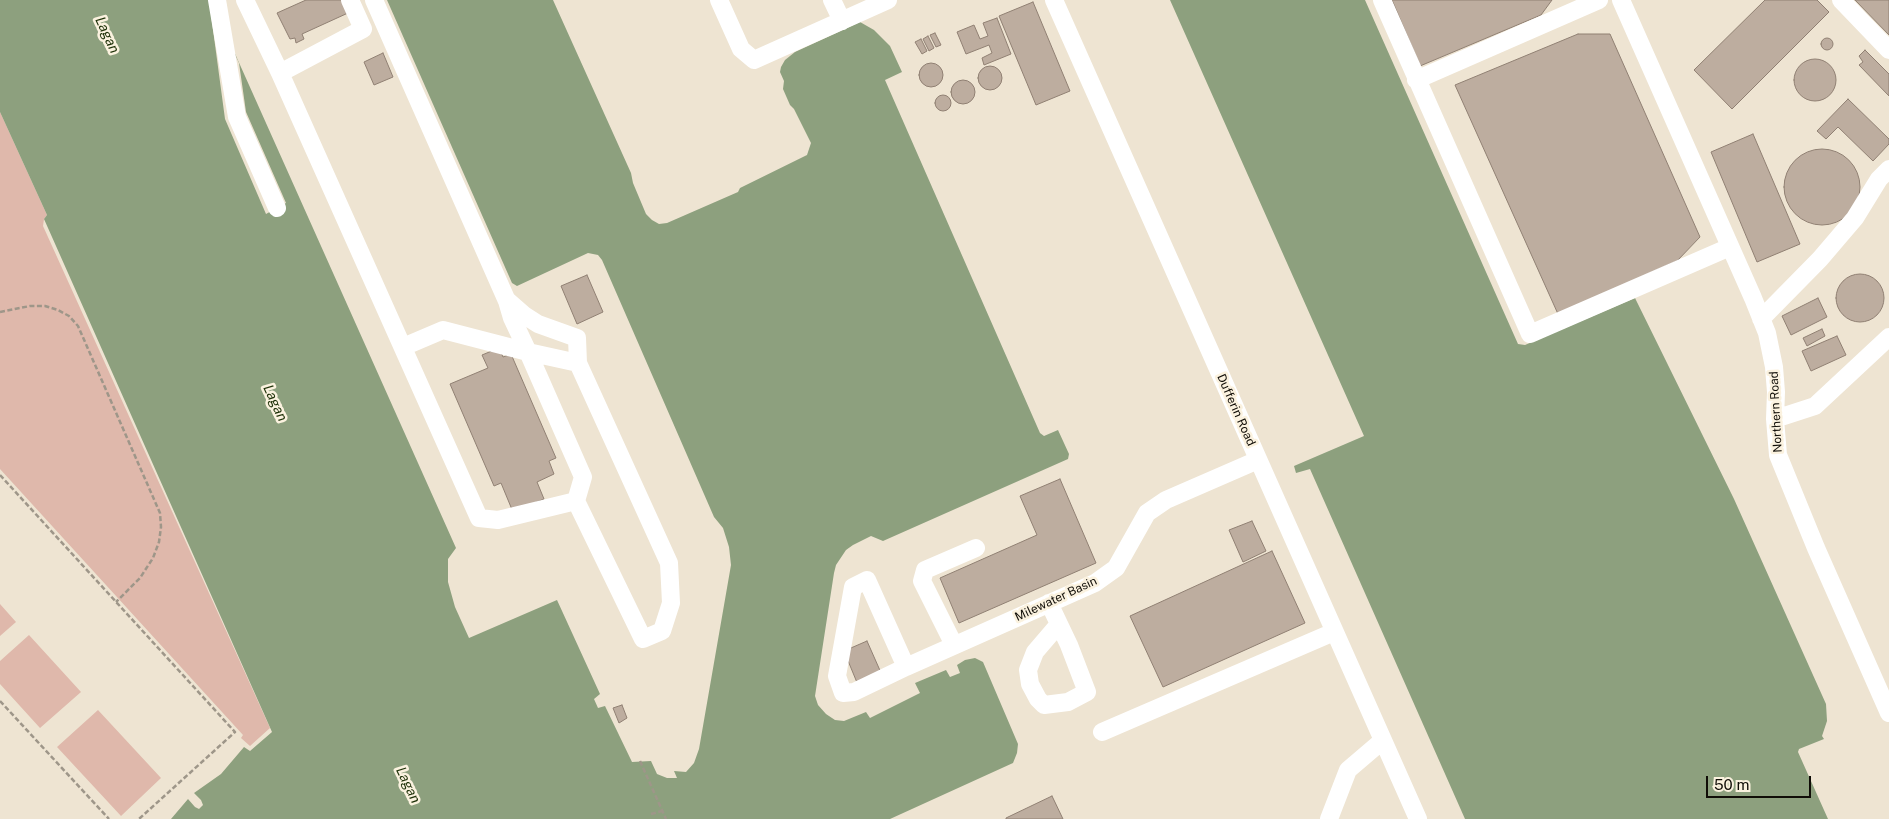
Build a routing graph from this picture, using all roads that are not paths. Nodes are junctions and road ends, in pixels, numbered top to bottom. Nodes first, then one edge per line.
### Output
1 (217, 0) edge
2 (245, 0) edge
3 (350, 0) edge
4 (374, 0) edge
5 (719, 0) edge
6 (832, 0) edge
7 (888, 0) edge
8 (1054, 0) edge
9 (1382, 0) edge
10 (1599, 0) edge
11 (1621, 0) edge
12 (1841, 0) edge
13 (842, 21) junction
14 (1889, 50) edge
15 (280, 73) junction
16 (1416, 80) junction
17 (1889, 168) edge
18 (277, 208) dead end
19 (1730, 246) junction
20 (507, 300) junction
21 (1761, 319) junction
22 (1889, 338) edge
23 (403, 347) junction
24 (528, 352) junction
25 (578, 363) junction
26 (1775, 419) junction
27 (1258, 460) junction
28 (576, 501) junction
29 (976, 548) dead end
30 (1049, 603) junction
31 (1059, 624) dead end
32 (1334, 632) junction
33 (954, 645) junction
34 (906, 667) junction
35 (1889, 713) edge
36 (1102, 732) dead end
37 (1382, 741) junction
38 (1329, 819) edge
39 (1418, 819) edge

1 - 18 street
2 - 15 street
3 - 15 street
4 - 20 street
5 - 13 street
6 - 13 street
7 - 13 street
8 - 27 street, Dufferin Road
9 - 16 street
10 - 16 street
11 - 19 street, Northern Road
12 - 14 street
15 - 23 street
16 - 19 street
17 - 21 street
19 - 21 street, Northern Road
20 - 24 street
20 - 25 street
21 - 26 street, Northern Road
22 - 26 street
23 - 24 street
23 - 28 street
24 - 25 street
24 - 28 street
25 - 28 street
26 - 35 street, Northern Road
27 - 30 street, Milewater Basin
27 - 32 street, Dufferin Road
29 - 33 street
30 - 31 street
30 - 33 street, Milewater Basin
32 - 36 street
32 - 37 street, Dufferin Road
33 - 34 street, Milewater Basin
34 - 34 street, Milewater Basin
37 - 38 street
37 - 39 street, Dufferin Road

